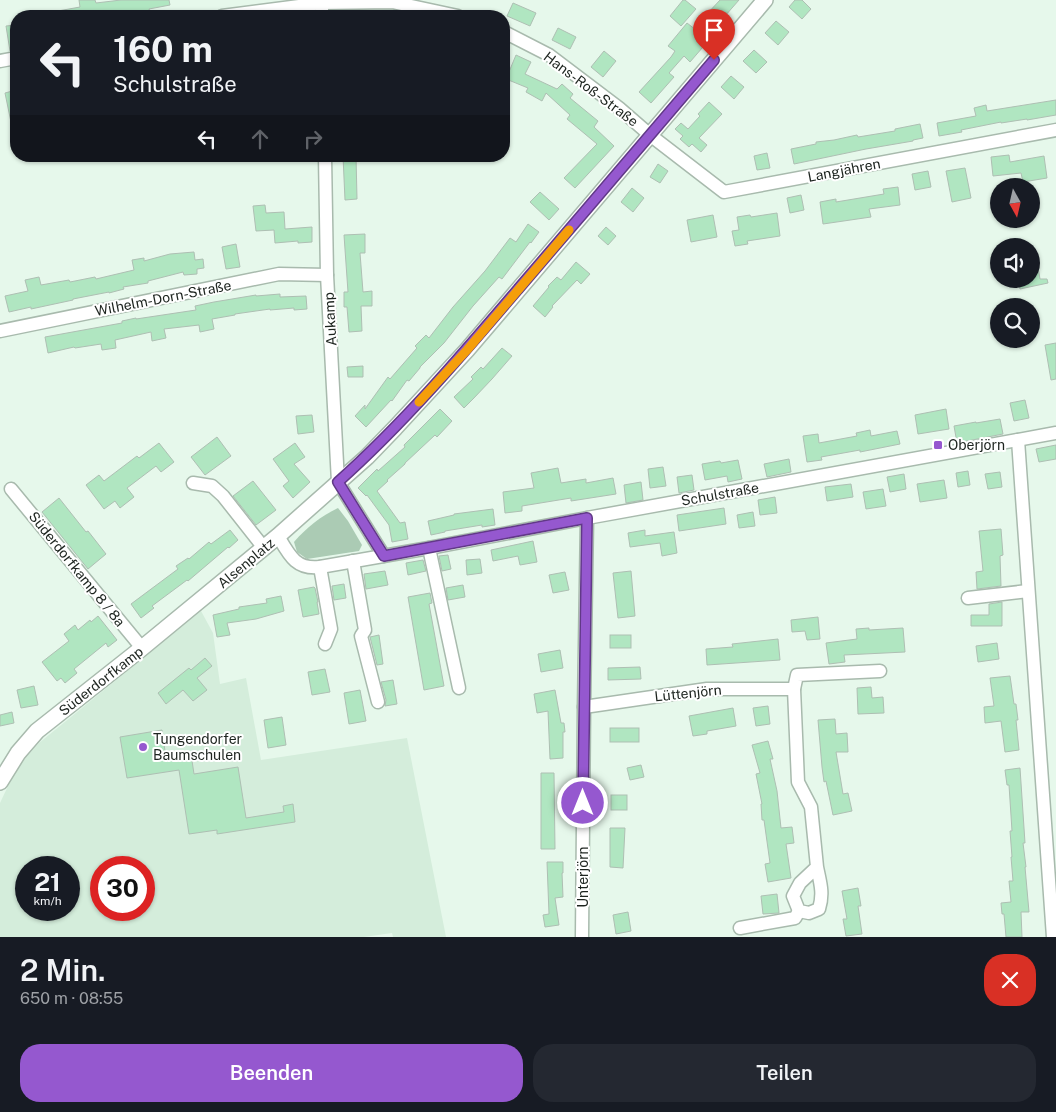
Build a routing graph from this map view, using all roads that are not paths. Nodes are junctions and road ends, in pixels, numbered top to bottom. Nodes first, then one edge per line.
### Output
1 (765, 0) edge
2 (322, 1) edge
3 (262, 10) edge
4 (430, 10) edge
5 (510, 35) edge
6 (1056, 130) edge
7 (650, 135) junction
8 (325, 162) edge
9 (327, 274) junction
10 (0, 331) edge
11 (1056, 433) edge
12 (1018, 440) junction
13 (338, 482) junction
14 (193, 483) dead end
15 (11, 489) dead end
16 (587, 518) junction
17 (278, 536) junction
18 (264, 548) junction
19 (429, 548) junction
20 (384, 556) junction
21 (353, 561) junction
22 (320, 567) junction
23 (214, 590) joint
24 (1028, 591) junction
25 (968, 598) dead end
26 (325, 644) dead end
27 (142, 648) junction
28 (880, 671) dead end
29 (459, 688) dead end
30 (794, 689) junction
31 (378, 702) dead end
32 (584, 706) junction
33 (0, 782) edge
34 (1050, 804) edge
35 (817, 867) junction
36 (798, 911) junction
37 (740, 928) dead end
38 (582, 937) edge
39 (1053, 937) edge

1 - 7 main road, Alsenplatz
2 - 3 street
2 - 4 street
5 - 7 street, Hans-Roß-Straße
6 - 7 street, Langjähren
7 - 13 main road, Alsenplatz
8 - 9 street, Aukamp
9 - 10 street, Wilhelm-Dorn-Straße
9 - 13 street, Aukamp
11 - 12 street, Schulstraße
12 - 16 street, Schulstraße
12 - 24 street
13 - 17 main road, Alsenplatz
13 - 20 street
14 - 18 street
15 - 27 street, Süderdorfkamp 8 / 8a
16 - 19 street, Schulstraße
16 - 32 street, Unterjörn
17 - 18 main road, Alsenplatz
17 - 22 street, Alsenplatz
18 - 23 main road, Alsenplatz
19 - 20 street, Schulstraße
19 - 29 street
20 - 21 street, Alsenplatz
21 - 22 street, Alsenplatz
21 - 31 street
22 - 26 street
23 - 27 main road, Süderdorfkamp
24 - 25 street
24 - 34 street
27 - 33 main road, Süderdorfkamp
28 - 30 street
30 - 32 street, Lüttenjörn
30 - 35 street
32 - 38 street, Unterjörn
34 - 39 street
35 - 36 street
35 - 36 street
36 - 37 street

